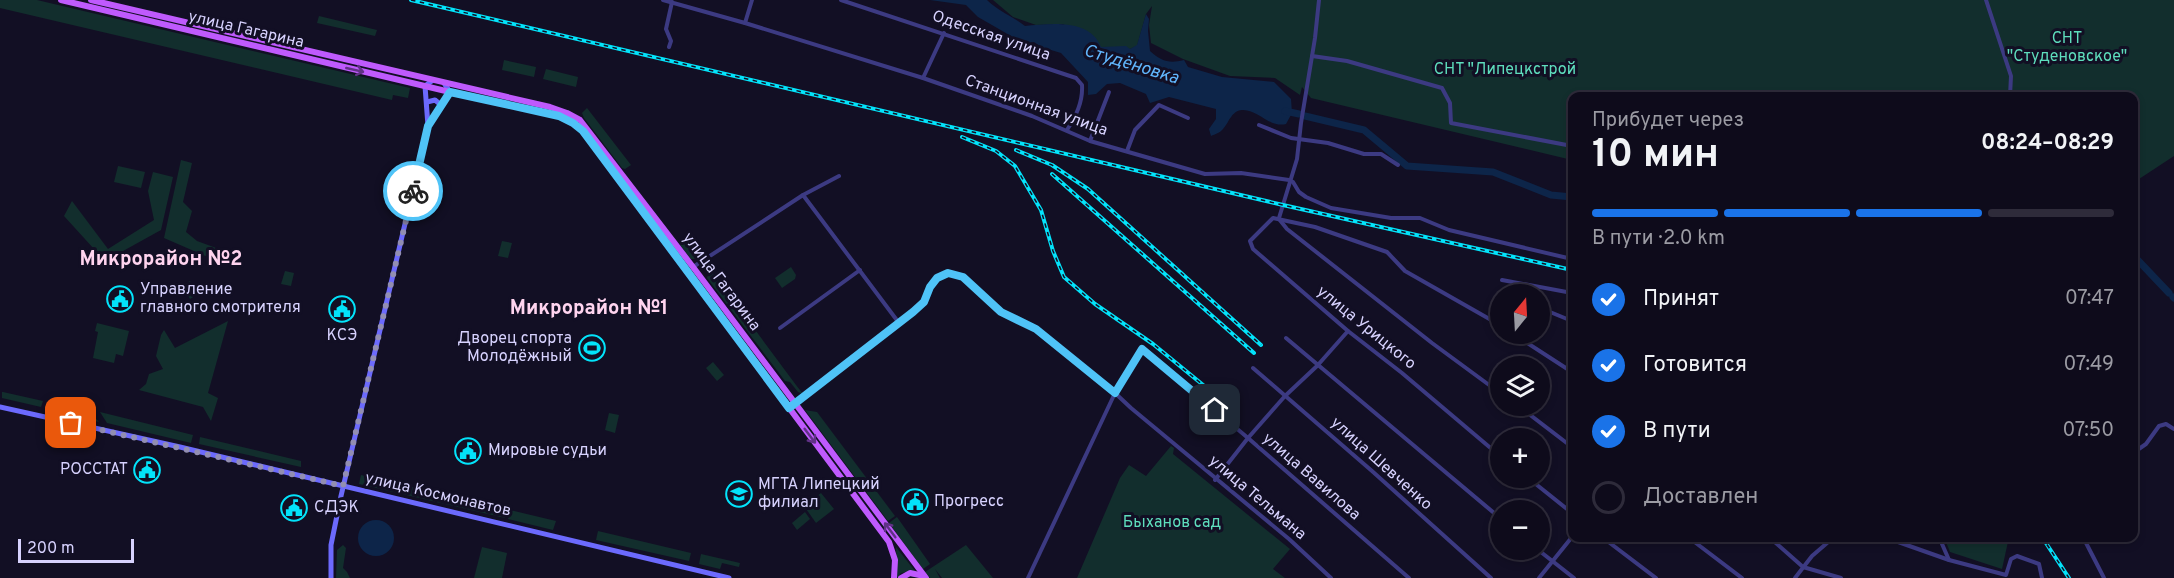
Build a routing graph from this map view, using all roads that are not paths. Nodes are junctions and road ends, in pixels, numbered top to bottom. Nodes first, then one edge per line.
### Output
1 (61, 0) edge
2 (91, 0) edge
3 (663, 0) edge
4 (752, 0) edge
5 (841, 0) edge
6 (1319, 0) edge
7 (1986, 0) edge
8 (672, 3) junction
9 (745, 23) junction
10 (944, 33) junction
11 (669, 47) dead end
12 (285, 49) junction
13 (1312, 56) junction
14 (922, 78) junction
15 (433, 80) junction
16 (443, 82) junction
17 (425, 86) junction
18 (450, 92) junction
19 (1108, 92) dead end
20 (2010, 92) edge
21 (427, 102) junction
22 (441, 105) junction
23 (1188, 118) dead end
24 (429, 123) junction
25 (1259, 125) dead end
26 (1067, 130) junction
27 (1299, 138) junction
28 (1090, 141) junction
29 (1568, 145) edge
30 (1127, 151) junction
31 (1398, 165) dead end
32 (839, 176) dead end
33 (1291, 181) junction
34 (634, 195) junction
35 (803, 195) junction
36 (1279, 218) junction
37 (1568, 258) edge
38 (693, 267) junction
39 (860, 270) junction
40 (1502, 280) dead end
41 (1568, 293) edge
42 (1550, 312) dead end
43 (1490, 319) edge
44 (1568, 319) edge
45 (899, 323) junction
46 (780, 328) dead end
47 (1348, 331) junction
48 (1286, 338) dead end
49 (1529, 344) edge
50 (1317, 366) junction
51 (1253, 368) dead end
52 (1568, 369) edge
53 (1490, 386) edge
54 (1115, 393) junction
55 (1285, 396) junction
56 (795, 403) junction
57 (0, 407) edge
58 (789, 408) junction
59 (1531, 416) edge
60 (2173, 428) edge
61 (1248, 438) junction
62 (1568, 444) edge
63 (1490, 448) edge
64 (2138, 450) edge
65 (1215, 480) junction
66 (343, 486) junction
67 (1541, 488) edge
68 (1490, 510) edge
69 (1568, 510) edge
70 (1568, 542) edge
71 (1609, 542) edge
72 (1695, 542) edge
73 (1774, 542) edge
74 (1898, 542) edge
75 (1941, 542) edge
76 (2086, 542) edge
77 (1826, 543) edge
78 (1550, 560) edge
79 (1949, 560) junction
80 (1553, 562) junction
81 (1803, 567) junction
82 (925, 577) edge
83 (331, 578) edge
84 (729, 578) edge
85 (894, 578) edge
86 (901, 578) edge
87 (1028, 578) edge
88 (1331, 578) edge
89 (1409, 578) edge
90 (1491, 578) edge
91 (1539, 578) edge
92 (1574, 578) edge
93 (1656, 578) edge
94 (1742, 578) edge
95 (1795, 578) edge
96 (1841, 578) edge
97 (2042, 578) edge
98 (2104, 578) edge

1 - 12 main road, улица Гагарина
2 - 12 main road, улица Гагарина
3 - 8 street, Станционная улица
4 - 9 street
5 - 10 street, Одесская улица
6 - 13 street
7 - 20 street
8 - 9 street, Станционная улица
8 - 11 street
9 - 14 street, Станционная улица
10 - 14 street
10 - 26 street, Одесская улица
12 - 15 main road, улица Гагарина
12 -> 17 main road, улица Гагарина
13 - 27 street
13 - 29 street
14 - 26 street, Станционная улица
15 - 16 main road, улица Гагарина
15 - 17 main road
16 - 18 main road
16 - 34 main road, улица Гагарина
17 - 18 main road, улица Гагарина
17 - 21 main road
18 - 22 main road
18 - 34 main road, улица Гагарина
19 - 28 street
21 - 22 main road
21 - 24 main road
22 - 24 main road
23 - 30 street
24 - 66 main road
25 - 27 street
26 - 28 street, Станционная улица
27 - 31 street
27 - 33 street
28 - 30 street, Станционная улица
30 - 33 street, Станционная улица
32 - 35 street
33 - 36 street
33 - 37 street
34 - 38 main road, улица Гагарина
34 - 58 main road, улица Гагарина
35 - 38 street
35 - 39 street
36 - 43 street
36 - 47 street, улица Урицкого
36 - 53 street
38 - 56 main road, улица Гагарина
39 - 45 street
39 - 46 street
40 - 41 street
42 - 44 street
45 - 54 street, улица Тельмана
45 - 56 street
47 - 50 street
47 - 63 street, улица Урицкого
48 - 50 street
49 - 52 street
50 - 55 street
50 - 68 street
51 - 55 street, улица Шевченко
54 - 61 street, улица Вавилова
54 - 65 street, улица Тельмана
54 - 87 street
55 - 61 street
55 - 90 street, улица Шевченко
56 - 58 street
82 -> 56 main road, улица Гагарина
57 - 66 main road, улица Космонавтов
58 -> 85 main road, улица Гагарина
59 - 62 street
60 - 64 street
61 - 65 street
61 - 89 street, улица Вавилова
65 - 88 street, улица Тельмана
66 - 83 main road
66 - 84 main road, улица Космонавтов
67 - 69 street
70 - 80 street
71 - 93 street
72 - 94 street
73 - 81 street
74 - 79 street
75 - 79 street
76 - 98 street
77 - 81 street
78 - 80 street
79 - 97 street
80 - 91 street
80 - 92 street
81 - 95 street
81 - 96 street
82 - 86 main road

